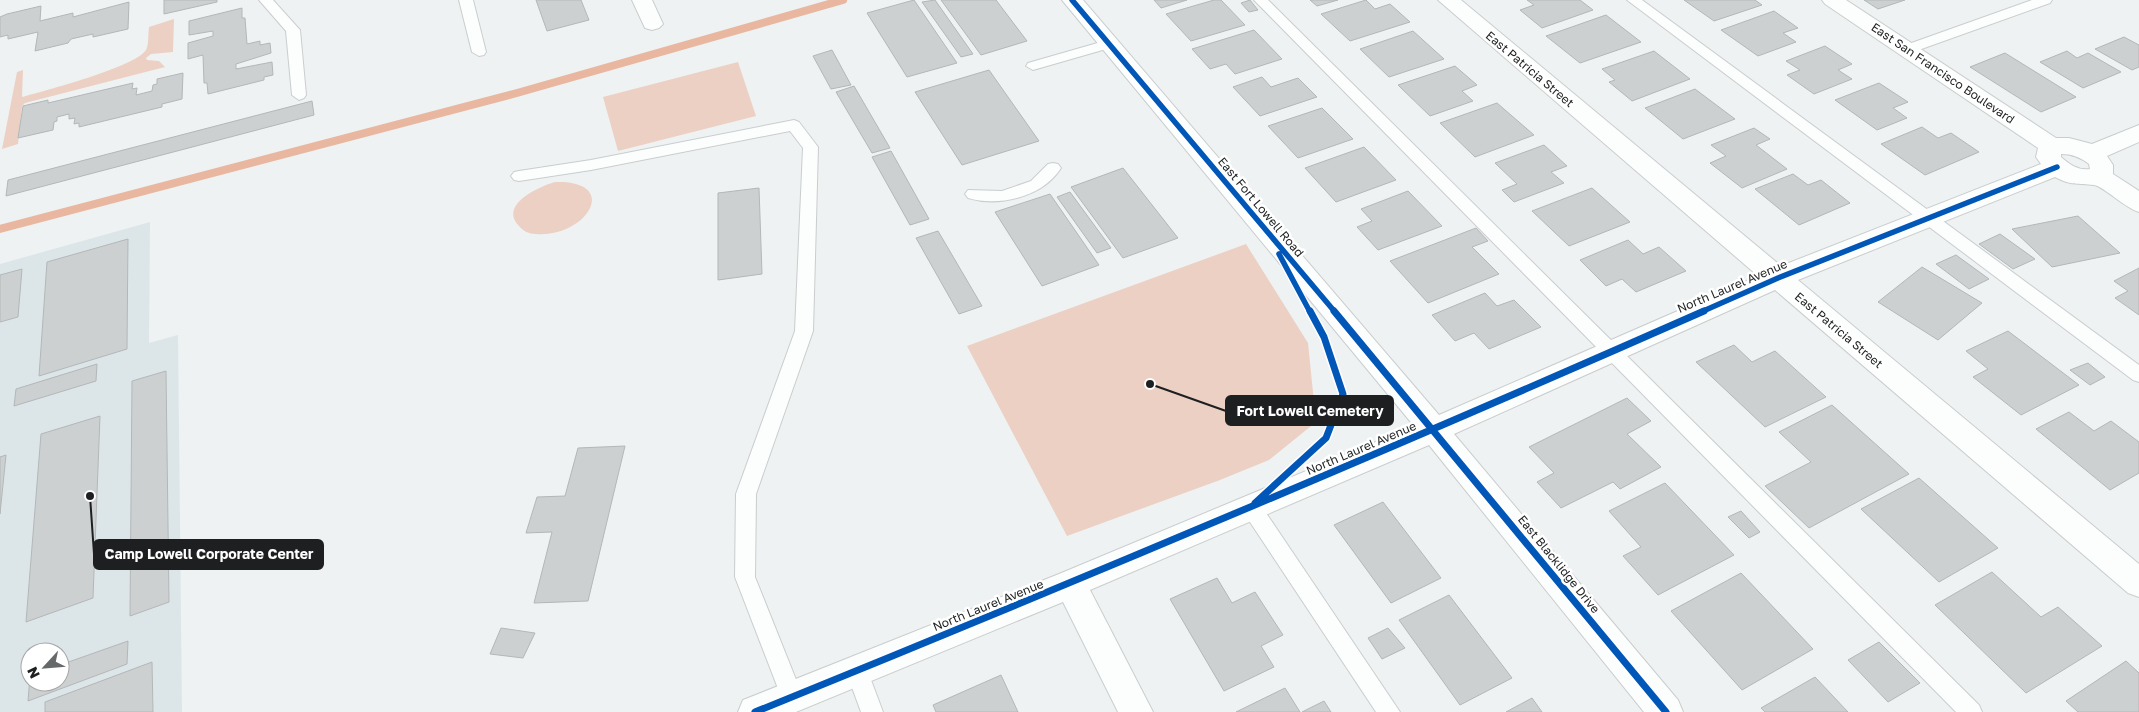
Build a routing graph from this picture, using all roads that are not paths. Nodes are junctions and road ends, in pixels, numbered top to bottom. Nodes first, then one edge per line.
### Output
1 (266, 0) edge
2 (466, 0) edge
3 (642, 0) edge
4 (1072, 0) edge
5 (1261, 0) edge
6 (1448, 0) edge
7 (1634, 0) edge
8 (1832, 0) edge
9 (2045, 0) edge
10 (652, 24) dead end
11 (1108, 44) junction
12 (1908, 49) junction
13 (479, 52) dead end
14 (1033, 66) dead end
15 (299, 95) dead end
16 (2139, 134) edge
17 (2055, 157) junction
18 (2095, 165) junction
19 (1053, 168) dead end
20 (519, 176) dead end
21 (973, 194) dead end
22 (2139, 202) edge
23 (1928, 218) junction
24 (1778, 278) junction
25 (1611, 352) junction
26 (2139, 375) edge
27 (1434, 430) junction
28 (1251, 507) junction
29 (2139, 583) edge
30 (1070, 584) junction
31 (857, 671) junction
32 (792, 697) junction
33 (755, 712) edge
34 (872, 712) edge
35 (1136, 712) edge
36 (1388, 712) edge
37 (1666, 712) edge
38 (1971, 712) edge

1 - 15 lane
2 - 13 lane
3 - 10 street
4 - 11 street, East Fort Lowell Road
5 - 25 lane
6 - 24 street, East Patricia Street
7 - 23 lane
8 - 12 street, East San Francisco Boulevard
9 - 12 lane
11 - 14 lane
11 - 27 street, East Fort Lowell Road
12 - 17 street, East San Francisco Boulevard
16 - 18 street
17 - 18 street, East San Francisco Boulevard
17 - 23 street, North Laurel Avenue
18 - 22 street
19 - 21 lane
20 - 32 lane
23 - 24 street, North Laurel Avenue
23 - 26 lane
24 - 25 street, North Laurel Avenue
24 - 29 street, East Patricia Street
25 - 27 street, North Laurel Avenue
25 - 38 lane
27 - 28 street, North Laurel Avenue
27 - 37 street, East Blacklidge Drive
28 - 30 street, North Laurel Avenue
28 - 36 lane
30 - 31 street, North Laurel Avenue
30 - 35 street
31 - 32 street, North Laurel Avenue
31 - 34 lane
32 - 33 street, North Laurel Avenue

